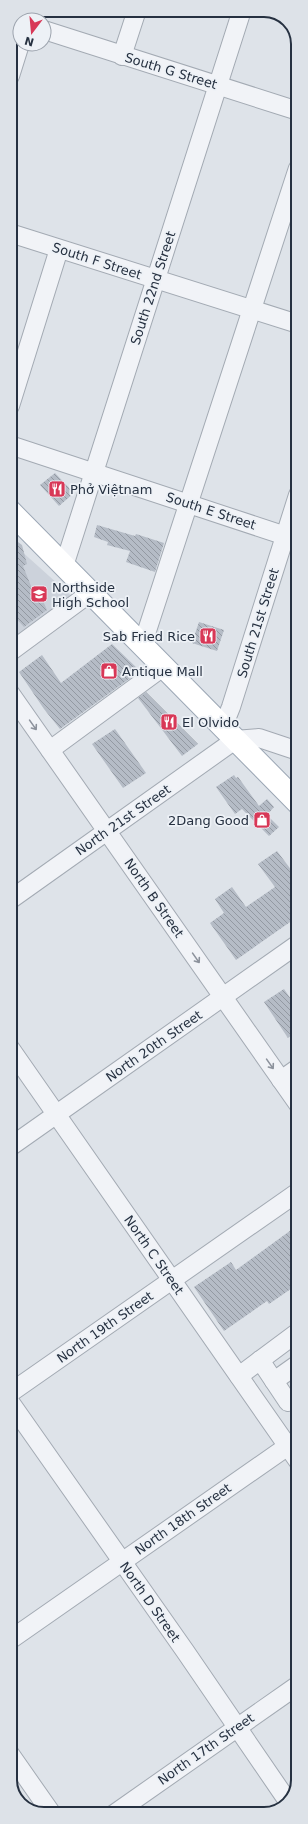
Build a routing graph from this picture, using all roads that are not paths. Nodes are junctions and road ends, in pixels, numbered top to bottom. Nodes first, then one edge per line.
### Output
1 (134, 17) edge
2 (240, 17) edge
3 (52, 33) edge
4 (122, 56) junction
5 (218, 86) junction
6 (291, 109) edge
7 (291, 190) edge
8 (17, 235) edge
9 (60, 249) junction
10 (156, 280) junction
11 (252, 310) junction
12 (291, 322) edge
13 (17, 384) edge
14 (17, 448) edge
15 (94, 472) junction
16 (188, 504) junction
17 (17, 518) edge
18 (291, 537) edge
19 (64, 566) junction
20 (90, 593) junction
21 (142, 646) junction
22 (17, 647) edge
23 (163, 667) junction
24 (17, 703) edge
25 (229, 734) junction
26 (291, 749) edge
27 (50, 750) junction
28 (291, 797) edge
29 (107, 832) junction
30 (17, 895) edge
31 (291, 949) edge
32 (223, 997) junction
33 (17, 1058) edge
34 (291, 1073) edge
35 (281, 1080) junction
36 (291, 1094) edge
37 (56, 1115) junction
38 (17, 1142) edge
39 (291, 1197) edge
40 (172, 1280) junction
41 (291, 1337) edge
42 (260, 1360) junction
43 (291, 1369) edge
44 (238, 1376) junction
45 (274, 1381) junction
46 (17, 1388) edge
47 (291, 1397) edge
48 (291, 1400) edge
49 (17, 1412) edge
50 (267, 1416) junction
51 (291, 1440) edge
52 (291, 1443) edge
53 (122, 1562) junction
54 (17, 1635) edge
55 (291, 1690) edge
56 (237, 1727) junction
57 (17, 1764) edge
58 (285, 1797) edge
59 (47, 1807) edge
60 (124, 1807) edge

1 - 4 street
2 - 5 street, South 22nd Street
3 - 4 street, South G Street
4 - 5 street, South G Street
5 - 6 street, South G Street
5 - 10 street, South 22nd Street
7 - 11 street
8 - 9 street, South F Street
9 - 10 street, South F Street
9 - 13 street
10 - 11 street, South F Street
10 - 15 street, South 22nd Street
11 - 12 street, South F Street
11 - 16 street
14 - 15 street, South E Street
15 - 16 street, South E Street
15 - 19 street, South 22nd Street
16 - 18 street, South E Street
16 - 21 street
17 - 19 main road
18 - 25 street, South 21st Street
19 - 20 main road
20 - 21 main road
20 - 22 street
21 - 23 main road
23 - 25 main road
23 - 27 street
24 -> 27 street, North B Street
25 - 26 street
25 - 28 main road
25 - 29 street, North 21st Street
27 - 29 street, North B Street
29 - 30 street, North 21st Street
29 -> 32 street, North B Street
31 - 32 street, North 20th Street
32 -> 35 street, North B Street
32 - 37 street, North 20th Street
33 - 37 street, North C Street
34 - 35 street
35 - 36 street, North B Street
37 - 38 street, North 20th Street
37 - 40 street, North C Street
39 - 40 street, North 19th Street
40 - 44 street, North C Street
40 - 46 street, North 19th Street
41 - 42 street
42 - 44 street
42 - 45 street
43 - 45 street
44 - 50 street, North C Street
45 - 47 street
48 - 50 street
49 - 53 street, North D Street
50 - 51 street, North C Street
52 - 53 street, North 18th Street
53 - 54 street, North 18th Street
53 - 56 street, North D Street
55 - 56 street, North 17th Street
56 - 58 street, North D Street
56 - 60 street, North 17th Street
57 - 59 street

